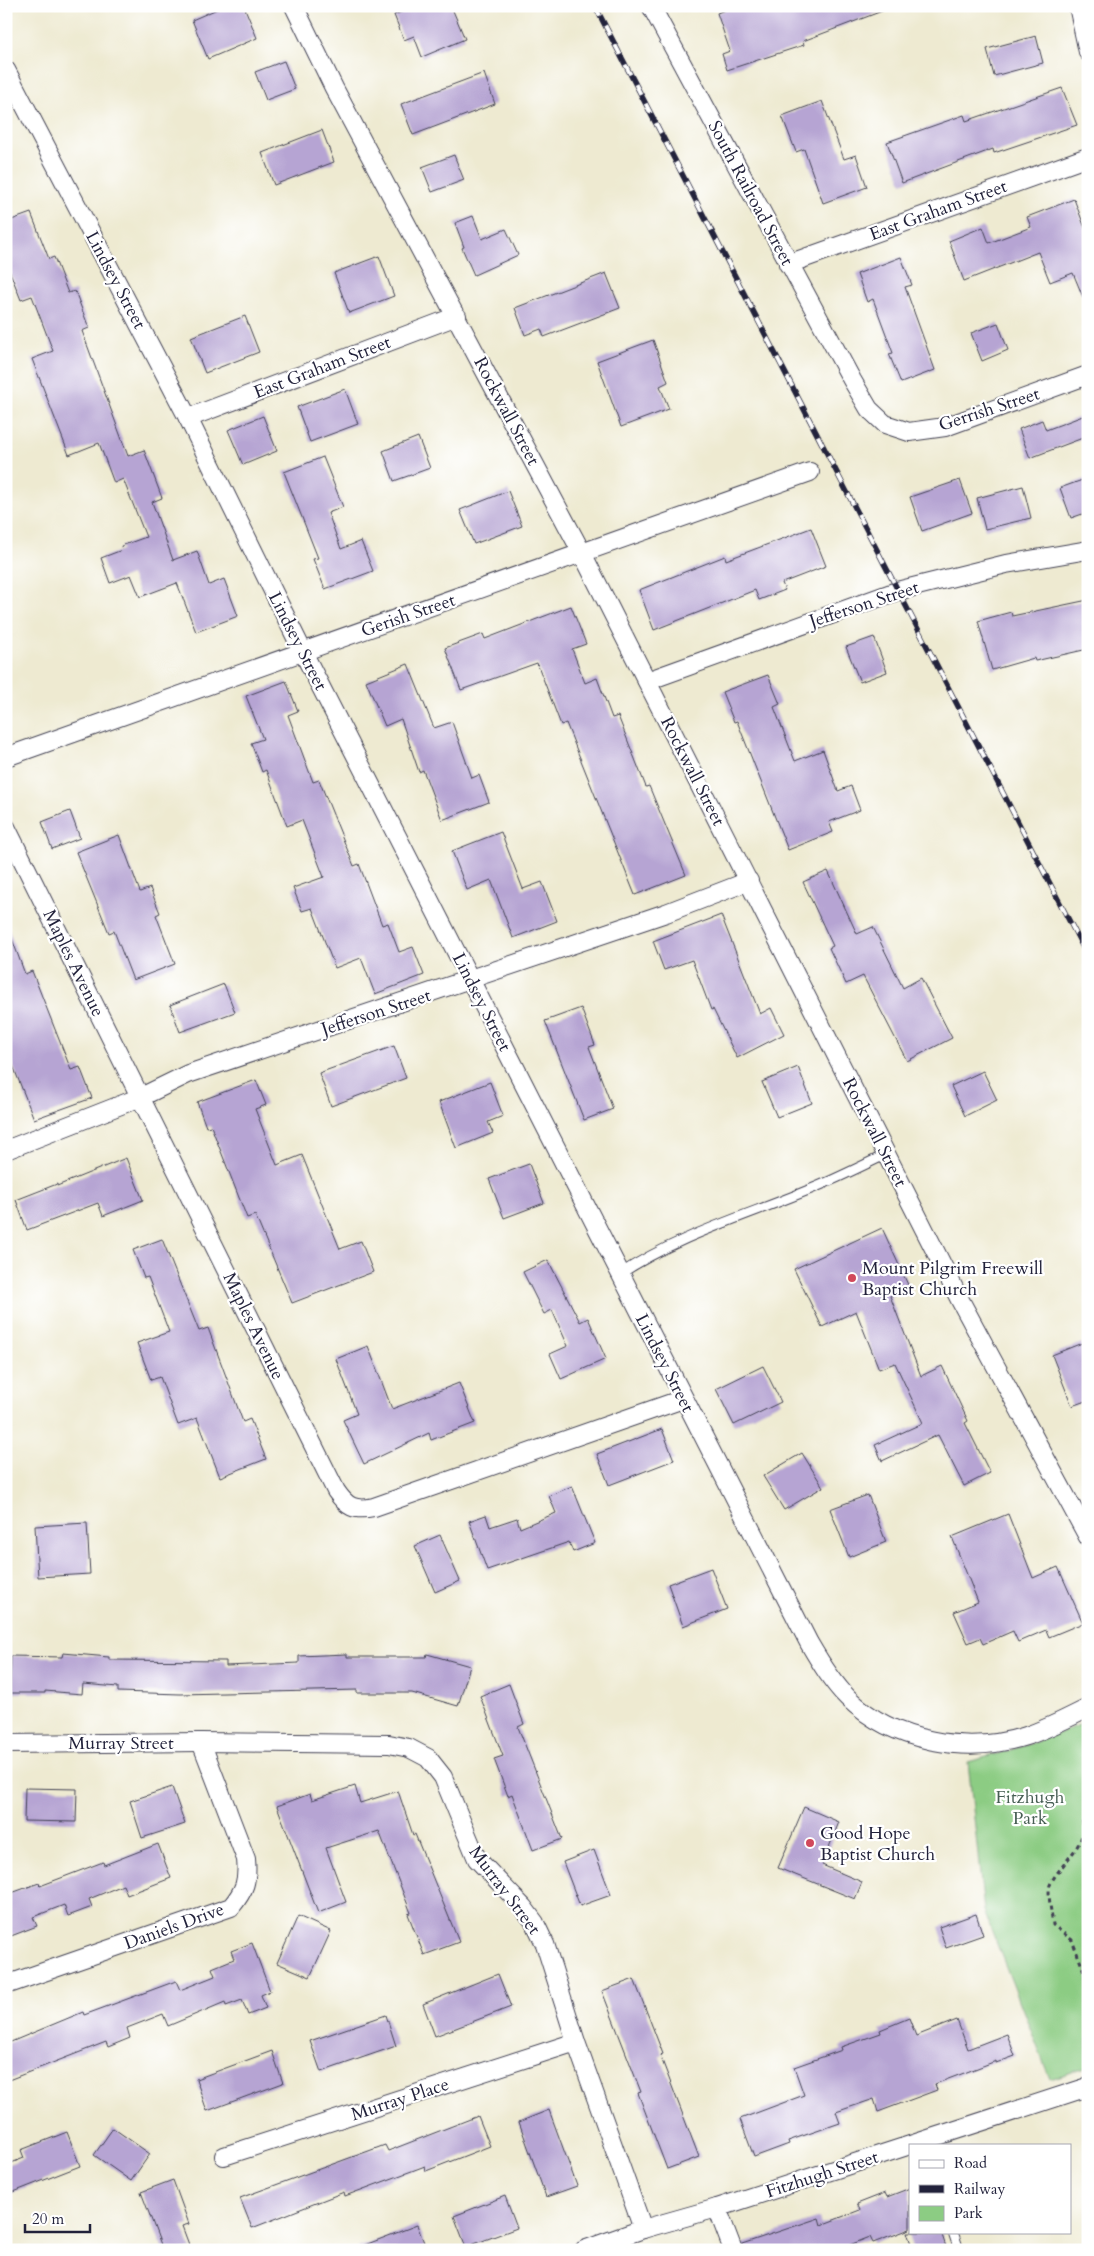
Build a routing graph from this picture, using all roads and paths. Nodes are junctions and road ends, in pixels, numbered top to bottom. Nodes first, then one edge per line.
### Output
1 (294, 6) edge
2 (651, 6) edge
3 (1078, 6) edge
4 (1088, 52) edge
5 (6, 70) edge
6 (1088, 157) edge
7 (788, 264) junction
8 (457, 316) junction
9 (1088, 375) edge
10 (852, 380) joint
11 (188, 418) junction
12 (810, 472) dead end
13 (1088, 550) edge
14 (582, 553) junction
15 (303, 652) junction
16 (646, 681) junction
17 (6, 757) edge
18 (6, 827) edge
19 (749, 881) junction
20 (471, 981) junction
21 (140, 1097) junction
22 (6, 1150) edge
23 (887, 1154) junction
24 (620, 1274) junction
25 (683, 1399) junction
26 (1088, 1537) edge
27 (1088, 1708) edge
28 (201, 1742) junction
29 (6, 1744) edge
30 (1088, 1817) edge
31 (6, 1985) edge
32 (1088, 1985) edge
33 (1088, 1993) edge
34 (1088, 2017) edge
35 (576, 2042) junction
36 (1087, 2089) edge
37 (922, 2143) edge
38 (909, 2147) edge
39 (224, 2156) dead end
40 (717, 2208) junction
41 (643, 2229) junction
42 (954, 2234) edge
43 (584, 2250) edge
44 (733, 2250) edge
45 (959, 2250) edge

1 - 8 street, Rockwall Street
2 - 7 street, South Railroad Street
3 - 4 street
5 - 11 street, Lindsey Street
6 - 7 street, East Graham Street
7 - 10 street, South Railroad Street
8 - 11 street, East Graham Street
8 - 14 street, Rockwall Street
9 - 10 street, Gerrish Street
11 - 15 street, Lindsey Street
12 - 14 street, Gerish Street
13 - 16 street, Jefferson Street
14 - 15 street, Gerish Street
14 - 16 street, Rockwall Street
15 - 17 street, Gerish Street
15 - 20 street, Lindsey Street
16 - 19 street, Rockwall Street
18 - 21 street, Maples Avenue
19 - 20 street, Jefferson Street
19 - 23 street, Rockwall Street
20 - 21 street, Jefferson Street
20 - 24 street, Lindsey Street
21 - 22 street, Jefferson Street
21 - 25 street, Maples Avenue
23 - 24 lane
23 - 26 street, Rockwall Street
24 - 25 street, Lindsey Street
25 - 27 street, Lindsey Street
28 - 29 street, Murray Street
28 - 31 street, Daniels Drive
28 - 35 street, Murray Street
30 - 32 path
33 - 34 path
35 - 39 street, Murray Place
35 - 41 street, Murray Street
36 - 37 street, Fitzhugh Street
38 - 40 street, Fitzhugh Street
40 - 41 street, Fitzhugh Street
40 - 44 street
41 - 43 street, Fitzhugh Street
42 - 45 lane

